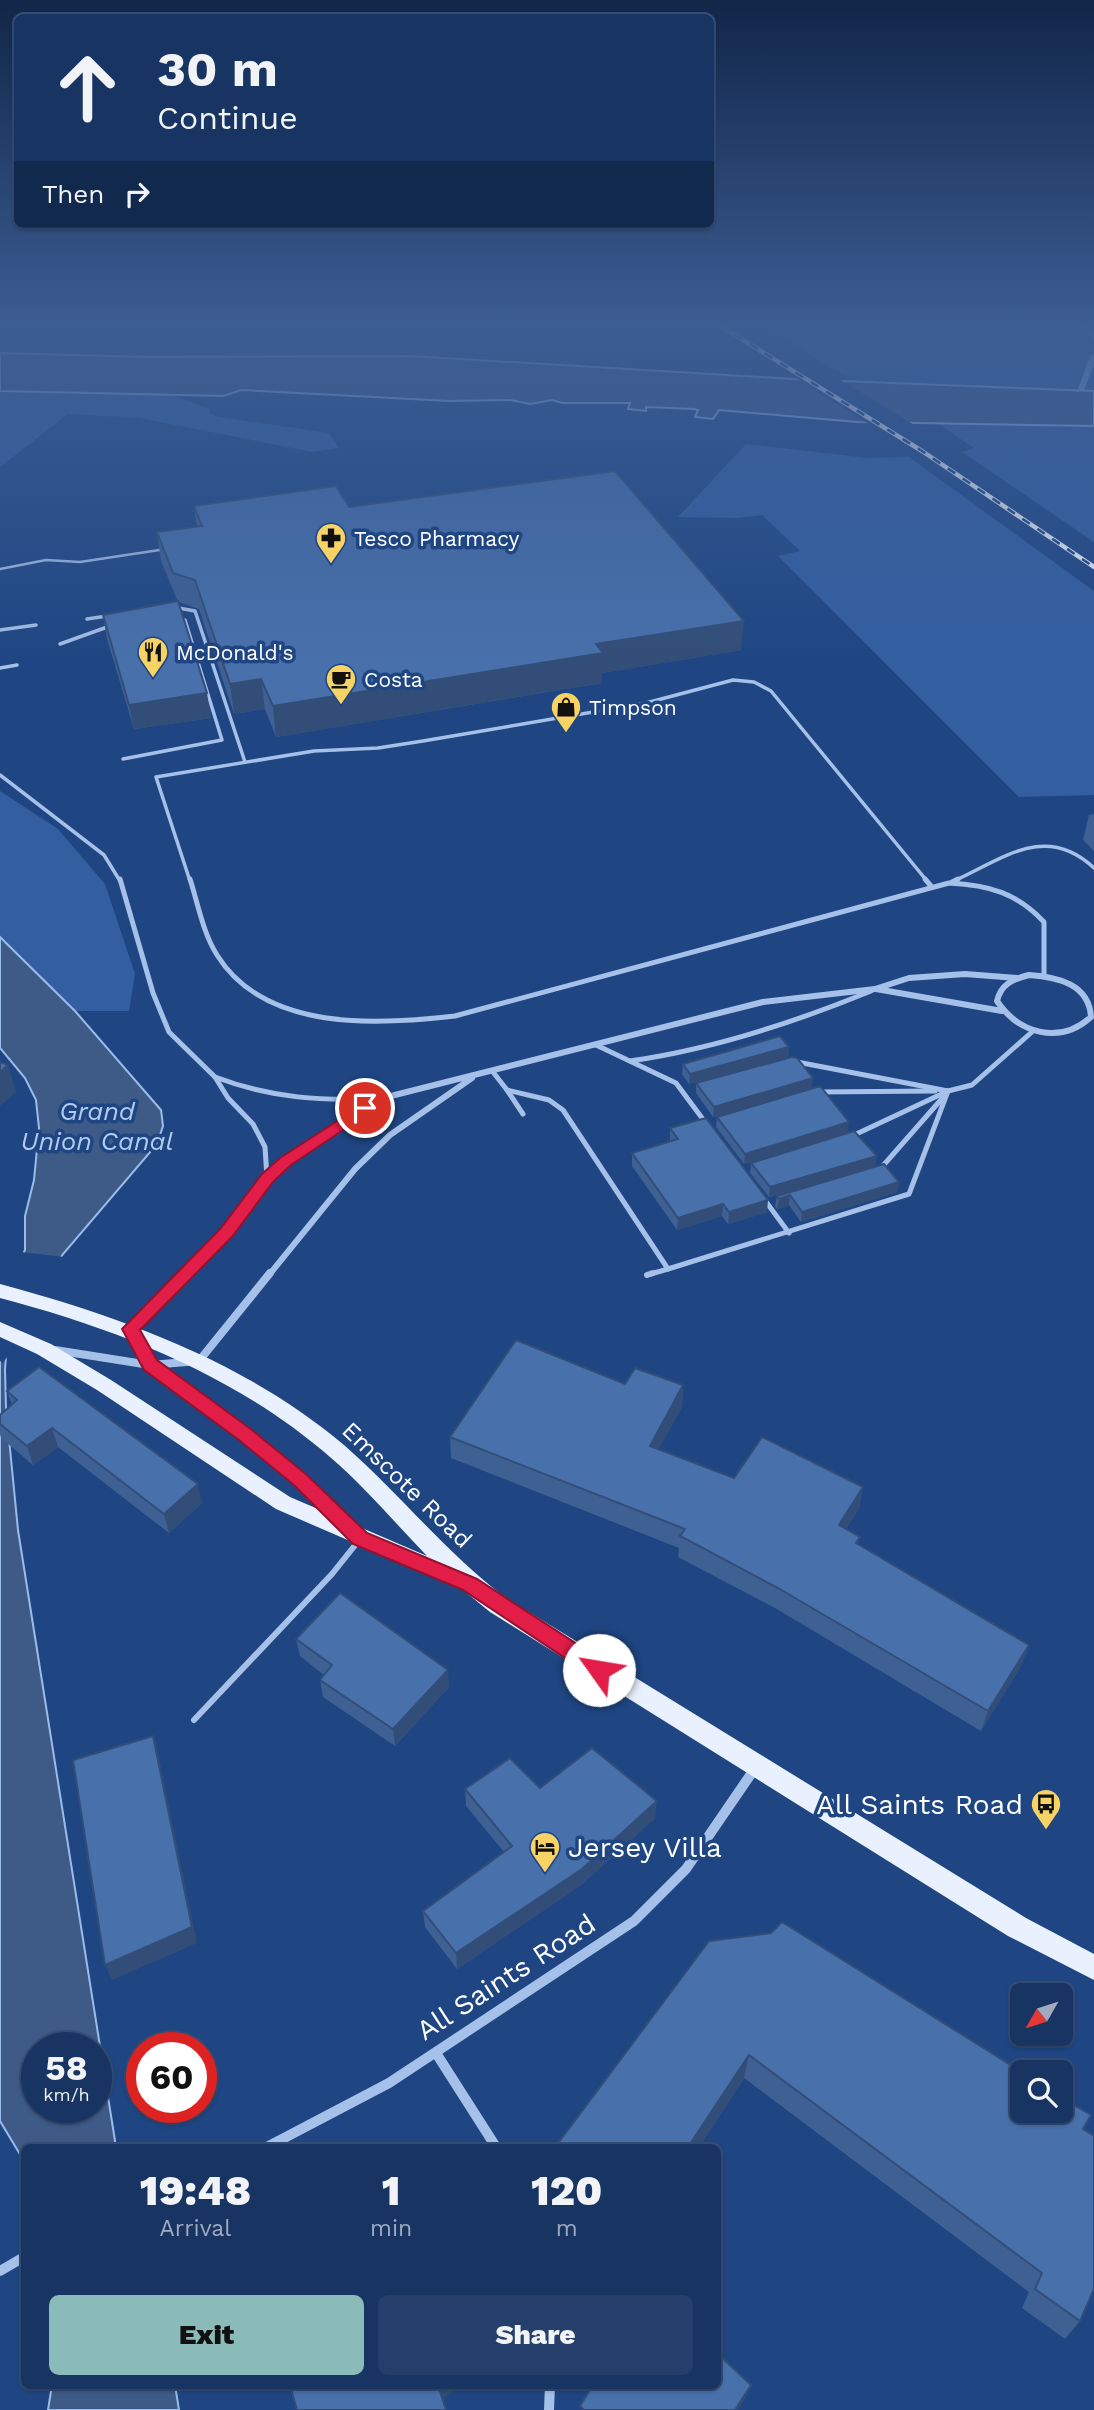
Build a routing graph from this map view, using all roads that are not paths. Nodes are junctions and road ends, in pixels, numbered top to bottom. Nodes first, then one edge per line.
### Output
1 (170, 549) edge
2 (0, 569) edge
3 (167, 607) edge
4 (176, 613) edge
5 (114, 615) edge
6 (87, 619) dead end
7 (186, 620) junction
8 (172, 622) edge
9 (36, 625) dead end
10 (120, 625) edge
11 (0, 630) edge
12 (60, 644) dead end
13 (17, 665) dead end
14 (0, 668) edge
15 (123, 759) dead end
16 (245, 762) junction
17 (0, 775) edge
18 (1094, 868) edge
19 (949, 883) junction
20 (931, 886) junction
21 (1044, 975) junction
22 (1017, 978) junction
23 (875, 989) junction
24 (1002, 1011) junction
25 (1033, 1031) junction
26 (596, 1045) junction
27 (630, 1061) junction
28 (791, 1061) edge
29 (493, 1072) junction
30 (476, 1076) junction
31 (215, 1077) junction
32 (693, 1089) edge
33 (507, 1090) junction
34 (682, 1091) junction
35 (948, 1091) junction
36 (816, 1092) edge
37 (383, 1098) junction
38 (523, 1114) dead end
39 (717, 1121) edge
40 (839, 1140) edge
41 (879, 1170) edge
42 (267, 1178) junction
43 (761, 1195) edge
44 (780, 1200) edge
45 (767, 1203) junction
46 (789, 1233) junction
47 (668, 1269) junction
48 (647, 1275) dead end
49 (0, 1291) edge
50 (0, 1329) edge
51 (130, 1329) junction
52 (44, 1349) junction
53 (199, 1361) junction
54 (150, 1365) junction
55 (360, 1539) junction
56 (470, 1585) junction
57 (194, 1720) dead end
58 (757, 1766) junction
59 (1094, 1968) edge
60 (436, 2053) junction
61 (273, 2144) edge
62 (494, 2144) edge
63 (21, 2260) edge
64 (0, 2271) edge
65 (550, 2389) edge
66 (549, 2410) edge

1 - 2 lane
3 - 16 lane
4 - 7 lane
5 - 6 lane
7 - 8 lane
7 - 15 lane
9 - 11 lane
10 - 12 lane
13 - 14 lane
16 - 20 lane
16 - 20 lane
17 - 31 lane
18 - 19 lane
19 - 20 lane
19 - 21 lane
21 - 22 street
21 - 25 street
22 - 23 street
22 - 24 street
23 - 24 street
23 - 26 street
23 - 27 lane
24 - 25 street
25 - 35 lane
26 - 27 lane
26 - 29 street
27 - 34 lane
28 - 35 lane
29 - 30 street
29 - 33 lane
30 - 37 street
30 - 53 street
31 - 37 lane
31 - 42 lane
32 - 34 lane
33 - 38 lane
33 - 47 lane
34 - 39 lane
35 - 36 lane
35 - 40 lane
35 - 41 lane
35 - 46 lane
37 - 42 street
42 - 51 street
43 - 45 lane
44 - 45 lane
45 - 46 lane
46 - 47 lane
47 - 48 lane
49 - 51 main road, Emscote Road
50 - 52 main road, Emscote Road
51 - 53 main road, Emscote Road
51 - 54 street
52 - 54 street
52 - 55 main road, Emscote Road
53 - 54 street
53 - 56 main road, Emscote Road
54 - 55 street
55 - 56 main road, Emscote Road
55 - 57 lane
56 - 58 main road, Emscote Road
58 - 59 main road, Emscote Road
58 - 60 street, All Saints Road
60 - 61 street, All Saints Road
60 - 62 street
63 - 64 street
65 - 66 street

